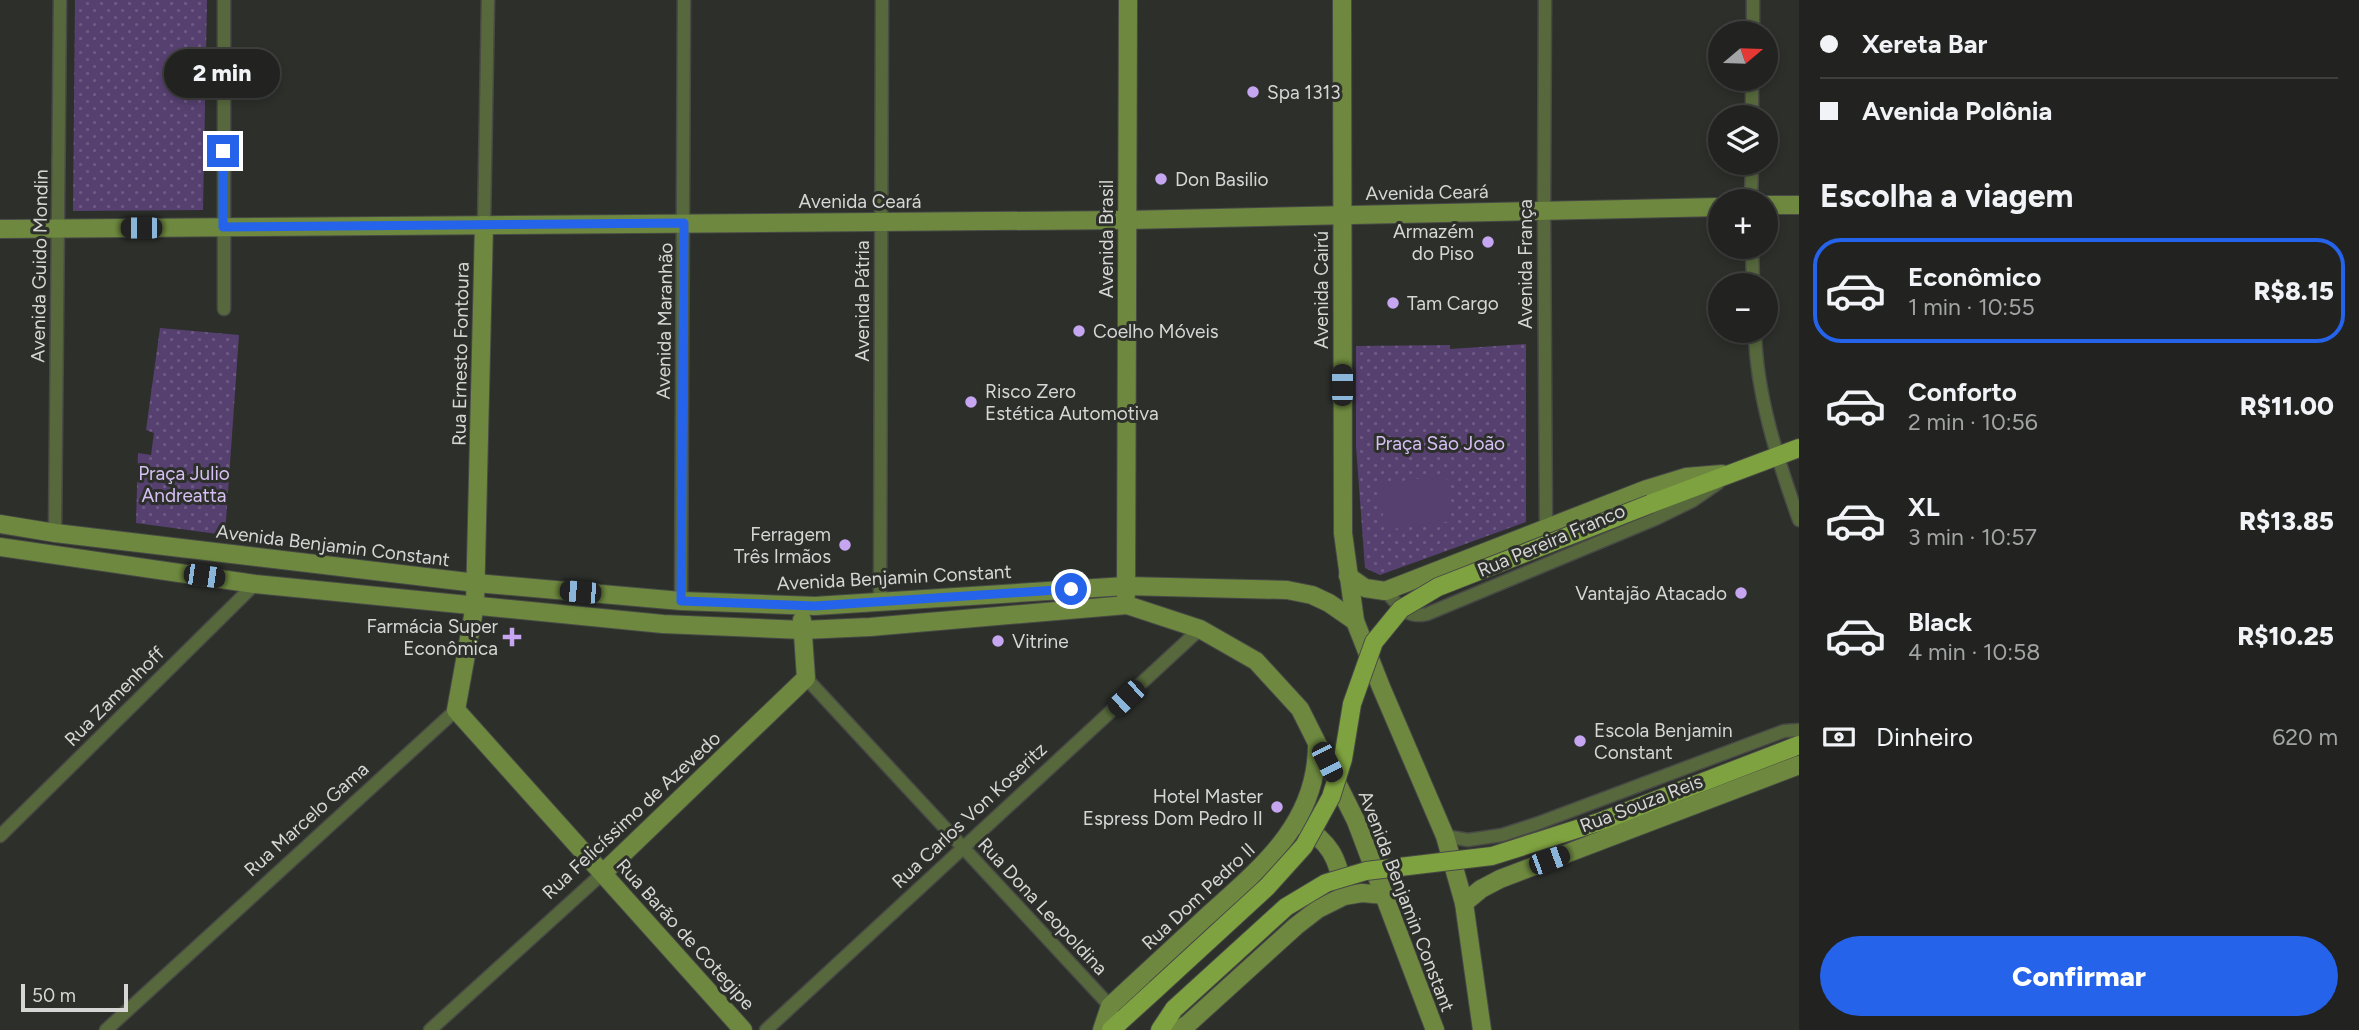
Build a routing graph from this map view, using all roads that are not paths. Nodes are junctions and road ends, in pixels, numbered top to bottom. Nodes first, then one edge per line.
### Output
1 (60, 0) edge
2 (223, 0) edge
3 (488, 0) edge
4 (684, 0) edge
5 (882, 0) edge
6 (1128, 0) edge
7 (1342, 0) edge
8 (1545, 0) edge
9 (1753, 0) edge
10 (1753, 21) edge
11 (1778, 205) edge
12 (1799, 205) edge
13 (1708, 206) edge
14 (1544, 211) junction
15 (1342, 215) junction
16 (1127, 220) junction
17 (881, 222) junction
18 (684, 223) junction
19 (484, 225) junction
20 (223, 227) junction
21 (0, 229) edge
22 (58, 229) junction
23 (224, 309) dead end
24 (1755, 343) edge
25 (1799, 448) edge
26 (1777, 456) junction
27 (1732, 473) junction
28 (1799, 520) edge
29 (0, 524) edge
30 (1546, 528) junction
31 (55, 533) junction
32 (0, 547) edge
33 (1348, 576) junction
34 (476, 583) junction
35 (255, 584) junction
36 (1126, 586) junction
37 (1385, 591) junction
38 (681, 601) junction
39 (880, 602) junction
40 (475, 605) junction
41 (1127, 605) junction
42 (801, 606) junction
43 (1355, 621) junction
44 (1200, 629) junction
45 (803, 630) junction
46 (806, 678) junction
47 (456, 710) junction
48 (1799, 730) edge
49 (1318, 743) junction
50 (1793, 748) edge
51 (1799, 765) edge
52 (1297, 821) junction
53 (0, 836) edge
54 (1445, 836) junction
55 (962, 847) junction
56 (603, 873) junction
57 (1385, 895) junction
58 (1345, 896) junction
59 (1464, 903) junction
60 (1110, 1006) junction
61 (106, 1030) edge
62 (430, 1030) edge
63 (743, 1030) edge
64 (766, 1030) edge
65 (1102, 1030) edge
66 (1111, 1030) edge
67 (1160, 1030) edge
68 (1178, 1030) edge
69 (1435, 1030) edge
70 (1482, 1030) edge

1 - 22 street, Avenida Guido Mondin
2 - 20 street
3 - 19 street, Rua Ernesto Fontoura
4 - 18 street, Avenida Maranhão
5 - 17 street, Avenida Pátria
6 - 16 main road, Avenida Brasil
7 - 15 main road, Avenida Cairú
8 - 14 street, Avenida França
9 - 10 street
11 - 12 main road
13 - 14 main road, Avenida Ceará
14 - 15 main road, Avenida Ceará
14 - 30 street, Avenida França
15 - 16 main road, Avenida Ceará
15 - 33 main road, Avenida Cairú
16 - 17 main road, Avenida Ceará
16 - 36 main road, Avenida Brasil
17 - 18 main road, Avenida Ceará
17 - 39 street, Avenida Pátria
18 - 19 main road, Avenida Ceará
18 - 38 street, Avenida Maranhão
19 - 20 main road, Avenida Ceará
19 - 34 main road, Rua Ernesto Fontoura
20 - 22 main road, Avenida Ceará
20 - 23 street
21 - 22 main road, Avenida Ceará
22 - 31 street, Avenida Guido Mondin
24 - 26 street
25 - 26 main road, Rua Pereira Franco
26 - 27 main road, Rua Pereira Franco
26 - 28 street
27 - 30 main road, Rua Pereira Franco
27 - 37 street, Rua Pereira Franco
27 - 66 main road, Rua Pereira Franco, bridge
29 - 31 main road, Avenida Benjamin Constant
30 - 37 main road, Rua Pereira Franco
31 - 34 main road, Avenida Benjamin Constant
32 - 35 main road, Avenida Benjamin Constant
33 - 37 main road, Rua Pereira Franco
33 - 43 main road, Avenida Cairú
34 - 38 main road, Avenida Benjamin Constant
34 - 40 main road, Rua Ernesto Fontoura
35 - 40 main road, Avenida Benjamin Constant
35 - 53 street, Rua Zamenhoff
36 - 39 main road, Avenida Benjamin Constant
36 - 41 main road, Avenida Brasil
36 - 43 main road, Avenida Benjamin Constant
38 - 42 main road, Avenida Benjamin Constant
39 - 42 main road, Avenida Benjamin Constant
40 - 45 main road, Avenida Benjamin Constant
40 - 47 main road
41 - 44 main road, Avenida Benjamin Constant
41 - 45 main road, Avenida Benjamin Constant
42 - 45 main road
43 - 54 main road, Avenida Benjamin Constant
44 - 49 main road, Avenida Benjamin Constant
44 - 55 street, Rua Carlos Von Koseritz
45 - 46 main road
46 - 55 street, Rua Dona Leopoldina
46 - 56 main road, Rua Felicíssimo de Azevedo
47 - 56 main road, Rua Barão de Cotegipe
47 - 61 street, Rua Marcelo Gama
48 - 54 street, Rua Souza Reis
49 - 52 main road, Rua Dom Pedro II
49 - 57 main road, Avenida Benjamin Constant
50 - 67 main road, bridge
51 - 59 main road, Rua Souza Reis
52 - 58 main road
52 - 60 main road, Rua Dom Pedro II
54 - 59 main road, Avenida Benjamin Constant
55 - 60 street, Rua Dona Leopoldina
55 - 64 street, Rua Carlos Von Koseritz
56 - 62 street, Rua Felicíssimo de Azevedo
56 - 63 main road, Rua Barão de Cotegipe
57 - 58 main road
57 - 69 main road, Avenida Benjamin Constant
58 - 68 main road
59 - 70 main road, Avenida Benjamin Constant
60 - 65 main road, Rua Dom Pedro II

